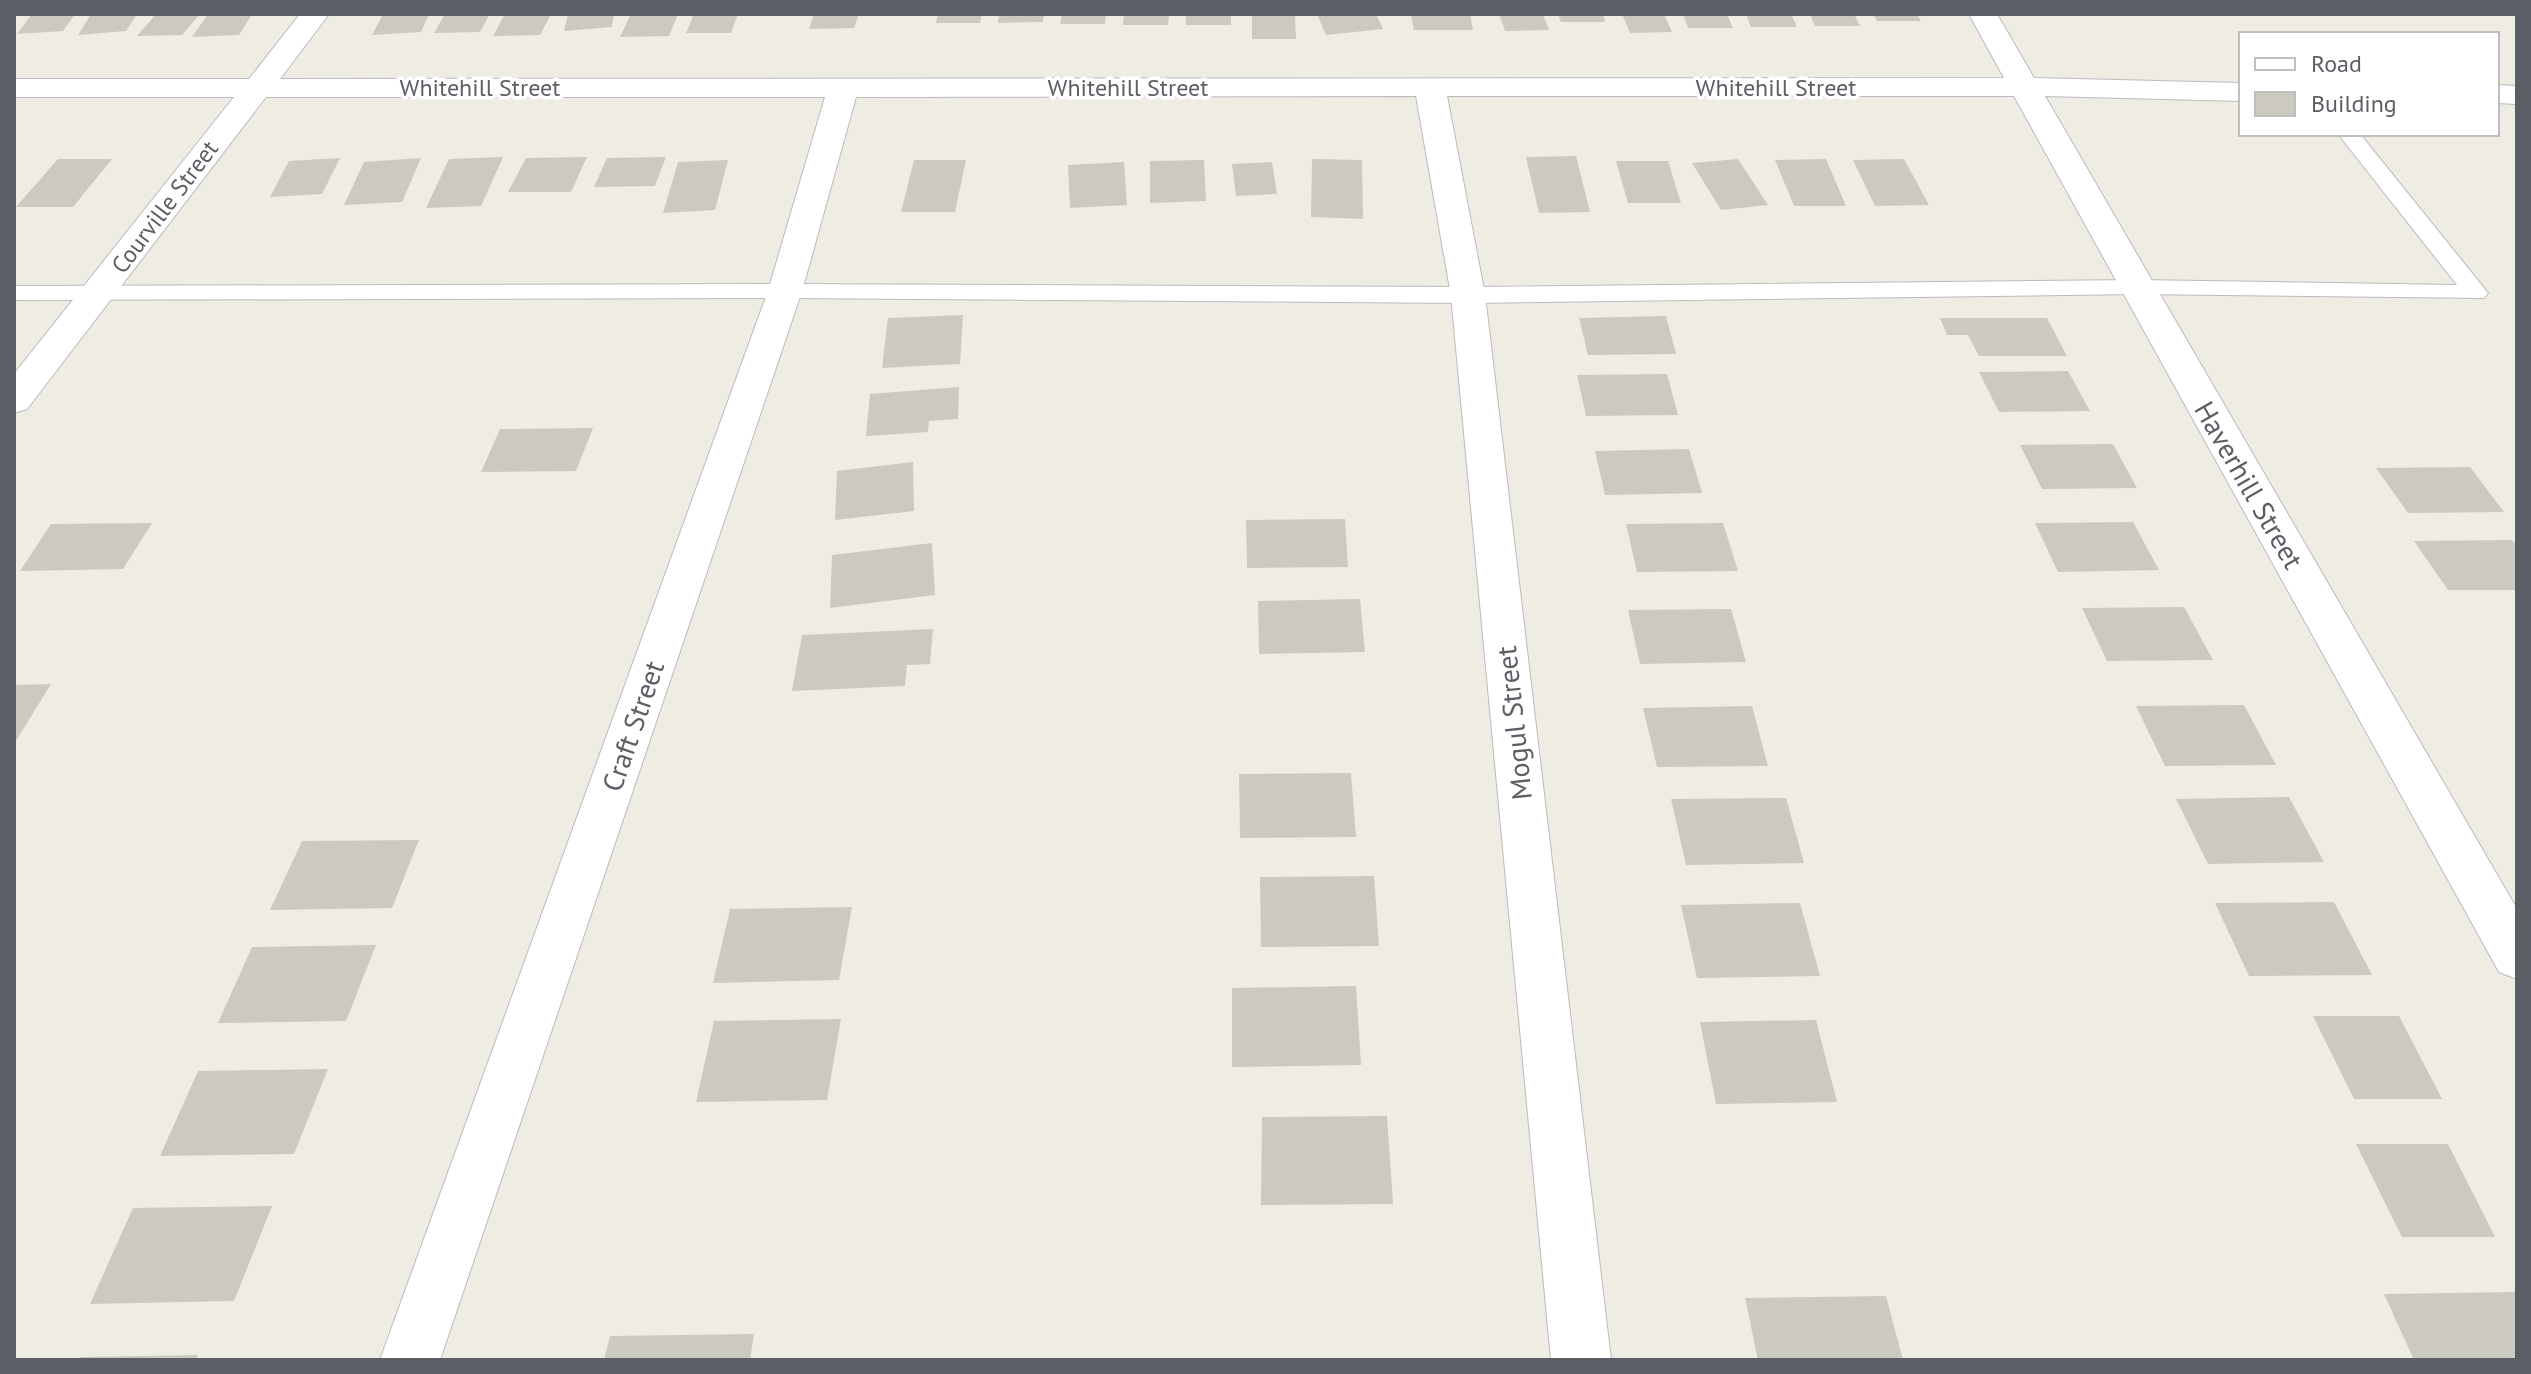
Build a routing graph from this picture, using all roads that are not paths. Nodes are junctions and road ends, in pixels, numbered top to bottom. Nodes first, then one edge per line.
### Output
1 (315, 14) edge
2 (1983, 14) edge
3 (2024, 87) junction
4 (14, 88) edge
5 (257, 88) junction
6 (843, 88) junction
7 (1430, 88) junction
8 (2239, 92) edge
9 (2351, 136) edge
10 (2137, 287) junction
11 (785, 291) junction
12 (14, 293) edge
13 (99, 294) junction
14 (1468, 295) junction
15 (14, 400) edge
16 (2517, 956) edge
17 (410, 1360) edge
18 (1581, 1360) edge

1 - 5 street, Courville Street
2 - 3 street, Haverhill Street
3 - 7 street, Whitehill Street
3 - 8 street, Whitehill Street
3 - 10 street, Haverhill Street
4 - 5 street, Whitehill Street
5 - 6 street, Whitehill Street
5 - 13 street, Courville Street
6 - 7 street, Whitehill Street
6 - 11 street, Craft Street
7 - 14 street, Mogul Street
9 - 10 lane
10 - 14 lane
10 - 16 street, Haverhill Street
11 - 13 lane
11 - 14 lane
11 - 17 street, Craft Street
12 - 13 lane
13 - 15 street, Courville Street
14 - 18 street, Mogul Street

